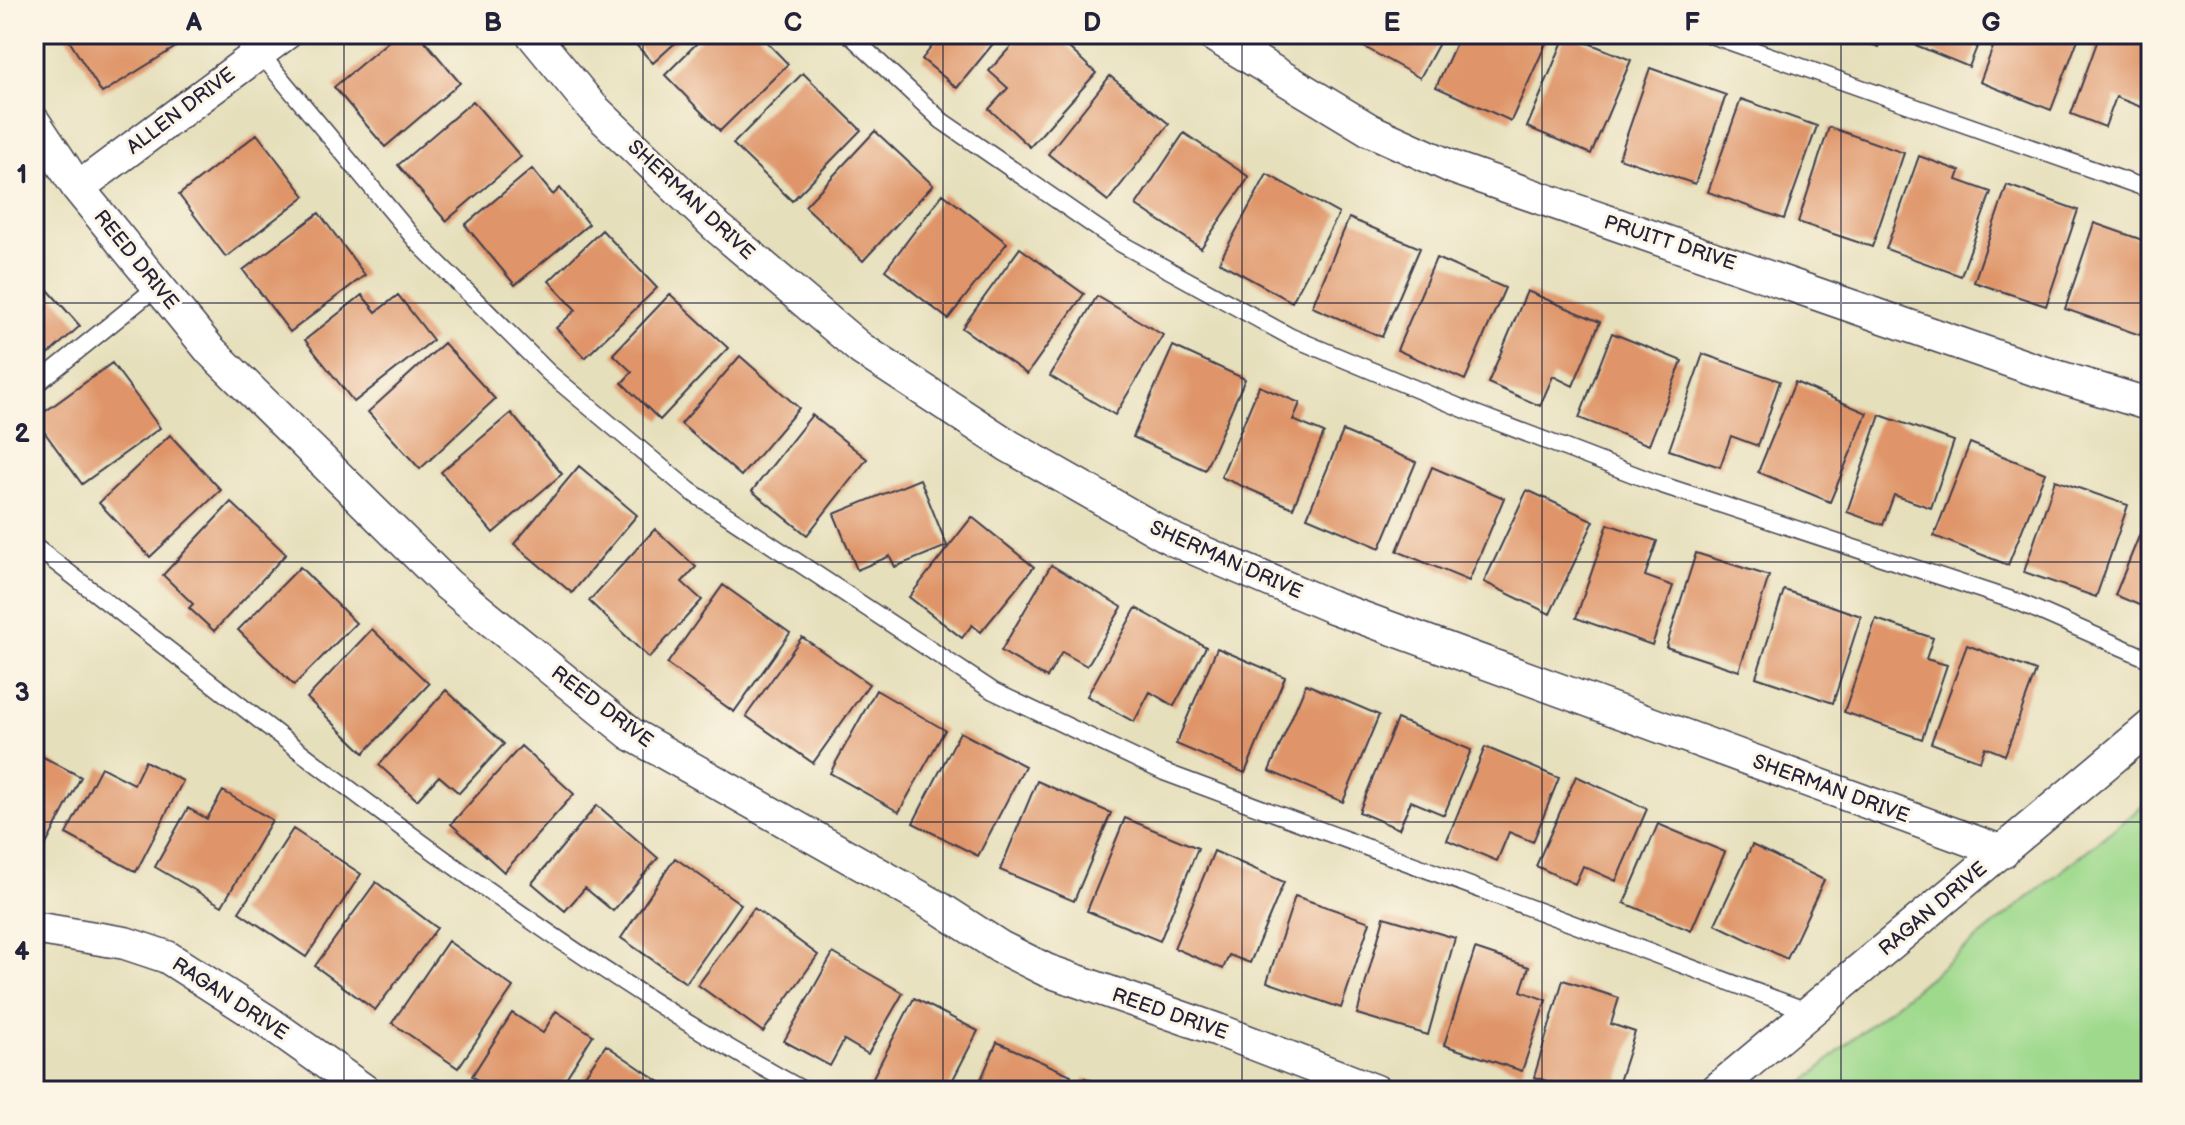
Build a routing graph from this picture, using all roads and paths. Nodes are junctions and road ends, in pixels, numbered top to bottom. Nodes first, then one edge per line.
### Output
1 (285, 34) edge
2 (532, 34) edge
3 (849, 34) edge
4 (1211, 34) edge
5 (1708, 34) edge
6 (251, 44) edge
7 (34, 122) edge
8 (78, 188) junction
9 (2151, 190) edge
10 (158, 286) junction
11 (34, 386) edge
12 (2151, 405) edge
13 (34, 546) edge
14 (2151, 660) edge
15 (2151, 726) edge
16 (2003, 852) junction
17 (34, 928) edge
18 (1810, 1012) junction
19 (365, 1091) edge
20 (805, 1091) edge
21 (1376, 1091) edge
22 (1715, 1091) edge

1 - 6 street, ALLEN DRIVE
2 - 16 street, SHERMAN DRIVE
3 - 14 lane
4 - 12 street, PRUITT DRIVE
5 - 9 lane
6 - 8 street, ALLEN DRIVE
6 - 18 lane
7 - 8 street, REED DRIVE
8 - 10 street, REED DRIVE
10 - 11 lane
10 - 21 street, REED DRIVE
13 - 20 lane
15 - 16 street, RAGAN DRIVE
16 - 18 street, RAGAN DRIVE
17 - 19 street, RAGAN DRIVE
18 - 22 street, RAGAN DRIVE

